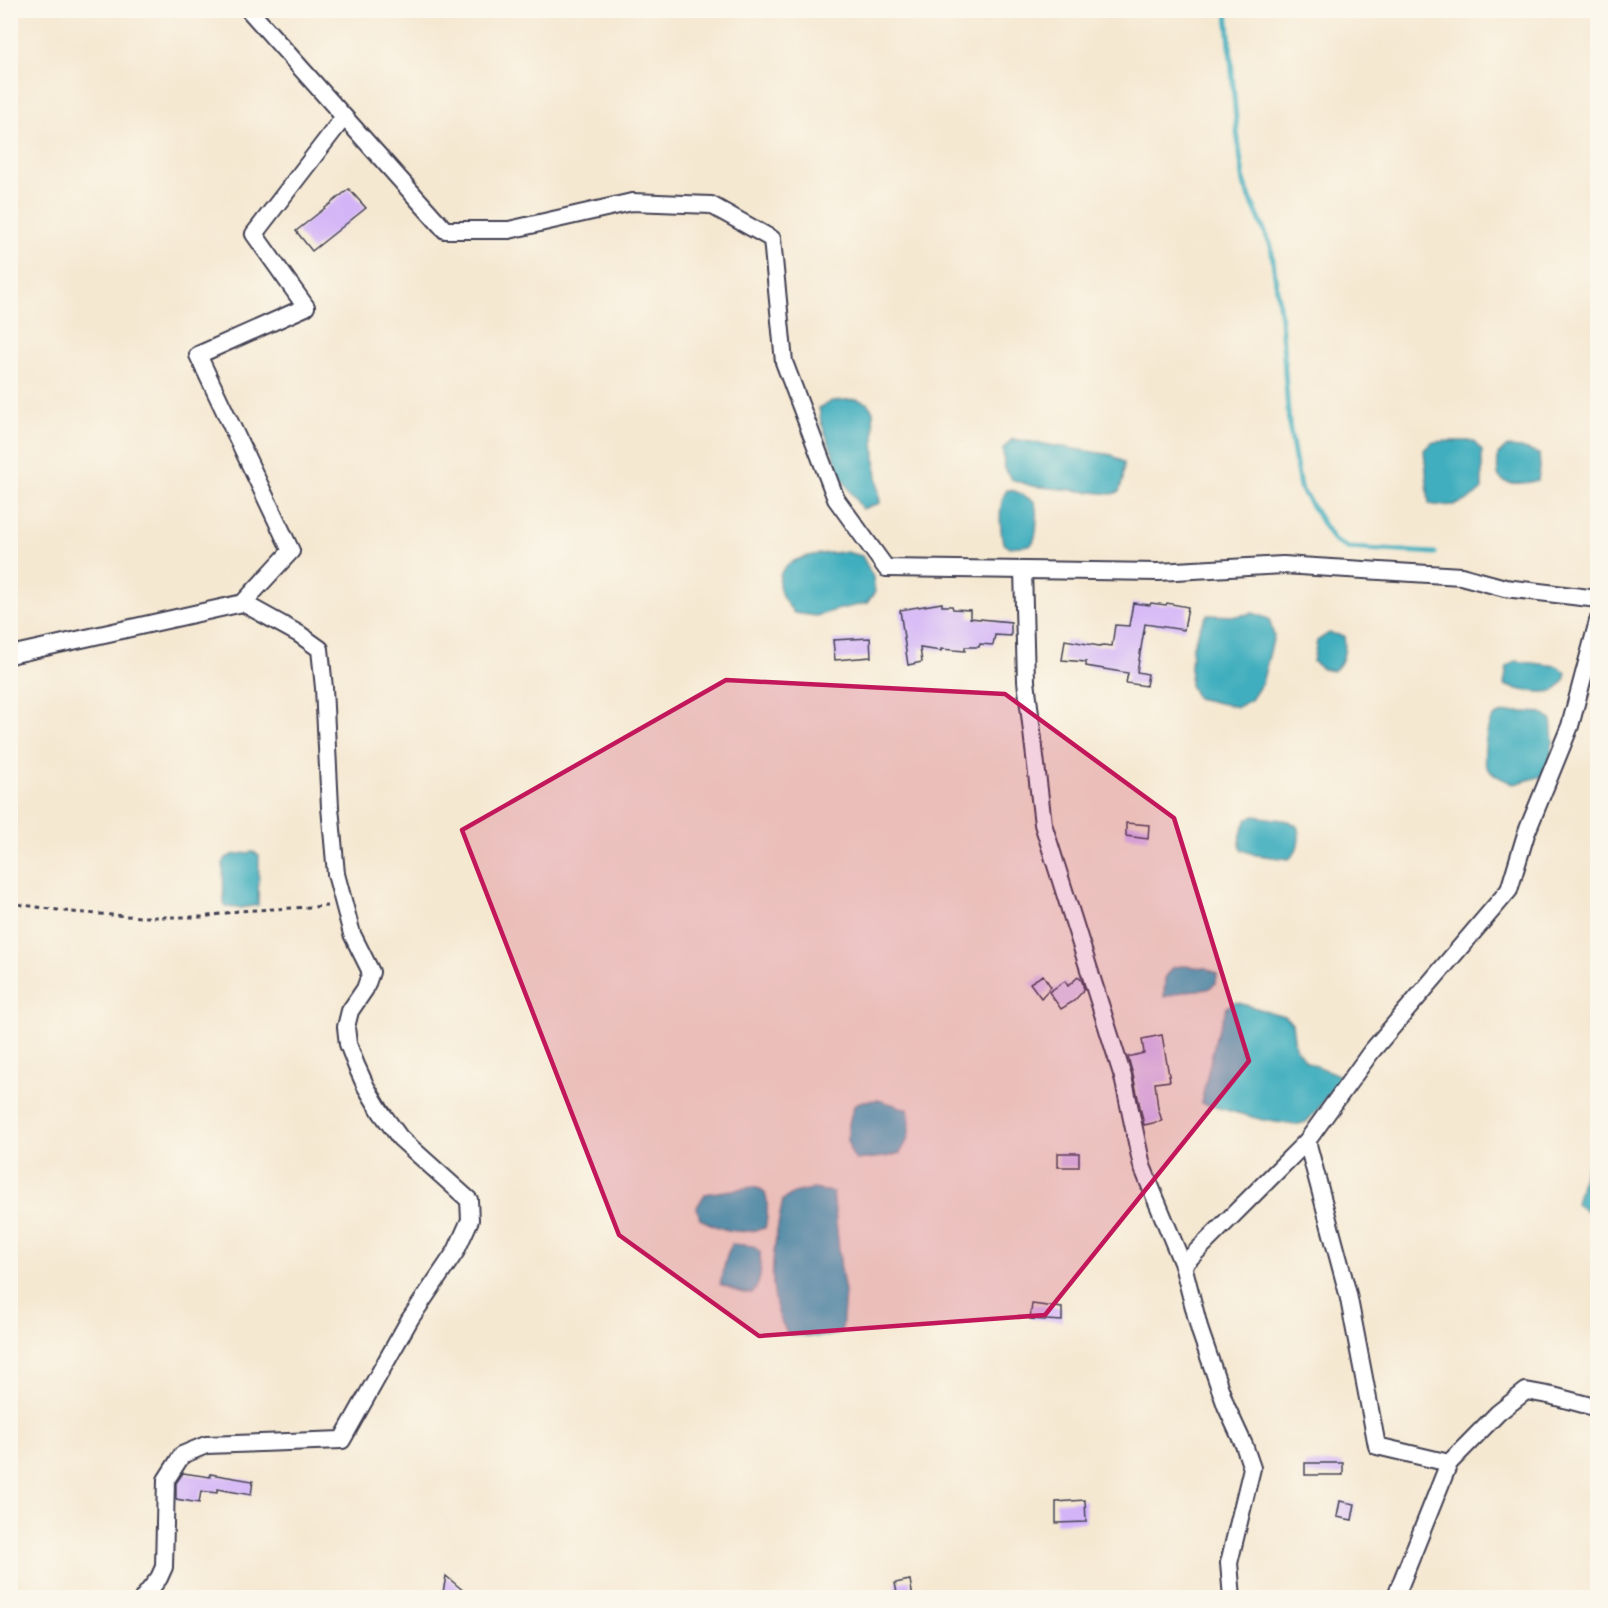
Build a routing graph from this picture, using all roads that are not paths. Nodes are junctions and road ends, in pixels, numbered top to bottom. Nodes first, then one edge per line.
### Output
1 (249, 10) edge
2 (344, 117) junction
3 (1023, 570) junction
4 (1598, 599) edge
5 (243, 603) junction
6 (1598, 621) edge
7 (10, 656) edge
8 (1307, 1142) junction
9 (1183, 1265) junction
10 (1598, 1408) edge
11 (1449, 1463) junction
12 (143, 1598) edge
13 (1232, 1598) edge
14 (1395, 1598) edge

1 - 2 street
2 - 3 street
2 - 5 street
3 - 4 street
3 - 9 street
5 - 7 street
5 - 12 street
6 - 8 street
8 - 9 street
8 - 11 street
9 - 13 street
10 - 11 street
11 - 14 street

